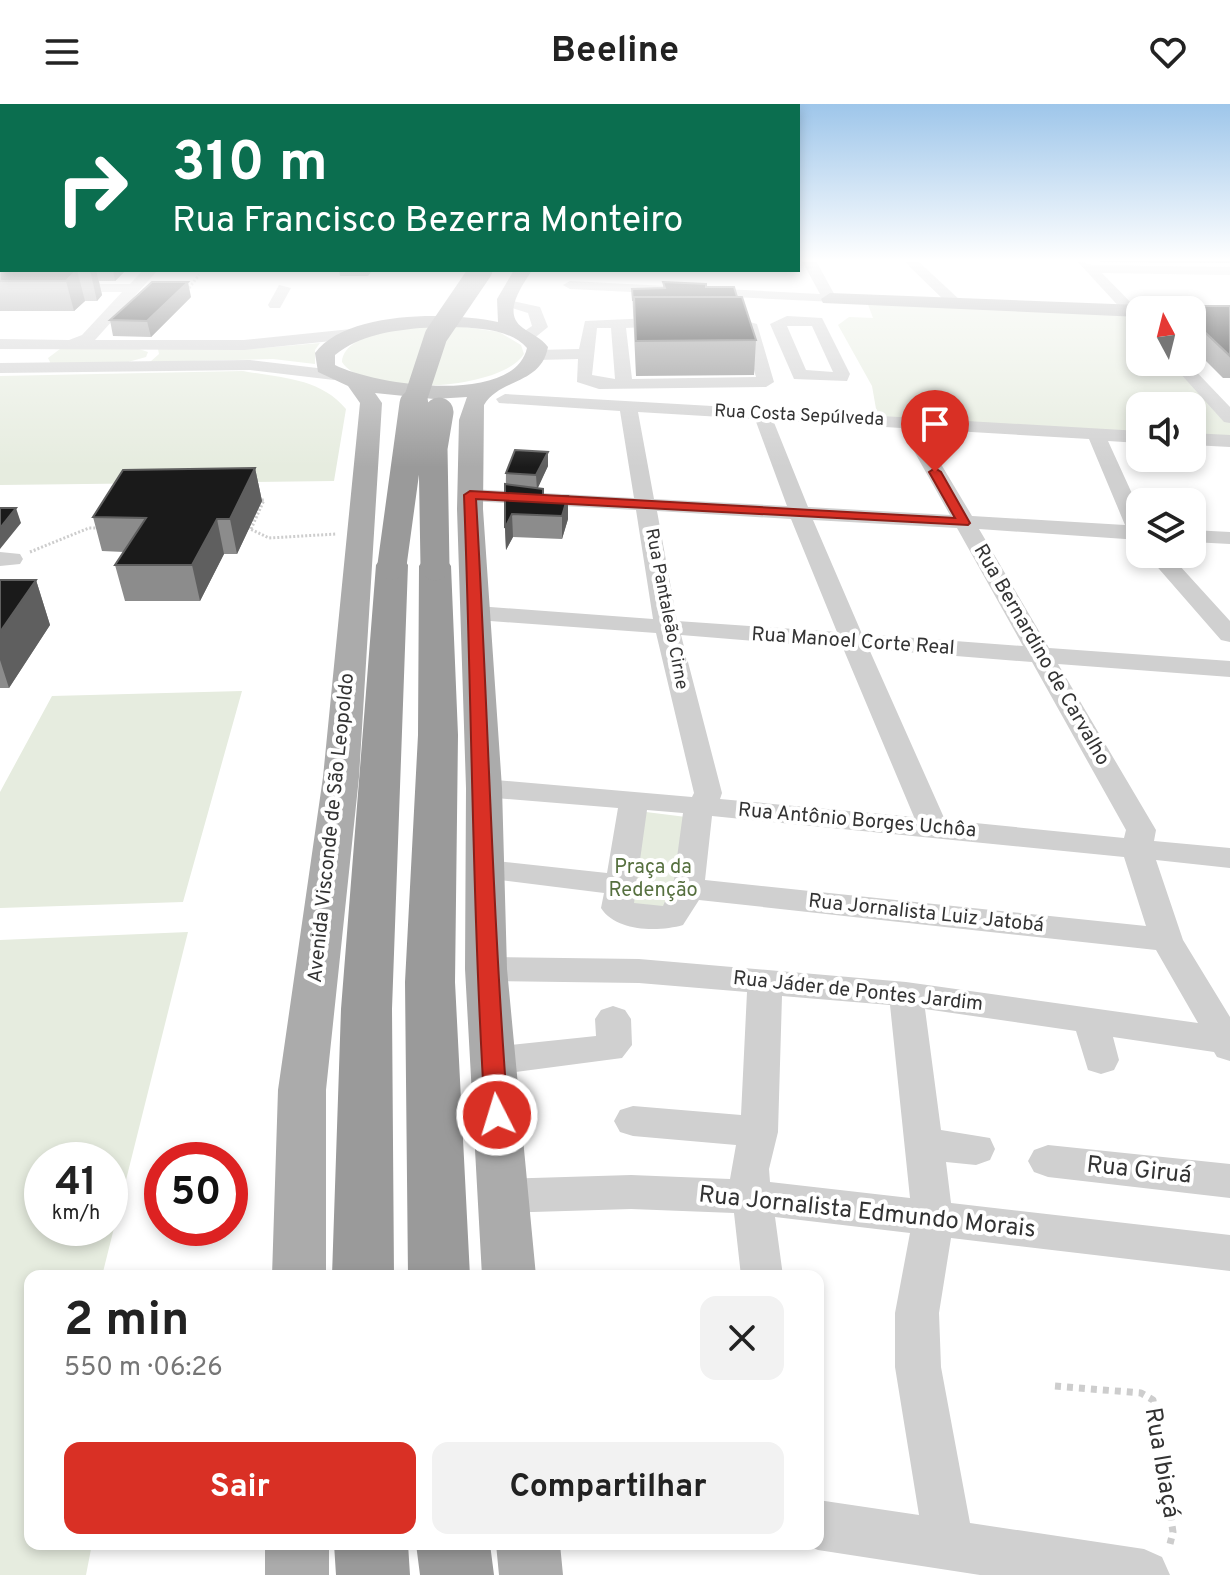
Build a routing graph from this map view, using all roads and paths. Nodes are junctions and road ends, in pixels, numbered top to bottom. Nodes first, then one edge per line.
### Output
1 (96, 330) edge
2 (111, 330) edge
3 (373, 330) edge
4 (440, 330) edge
5 (464, 330) edge
6 (480, 330) edge
7 (516, 330) edge
8 (538, 330) edge
9 (588, 330) edge
10 (619, 330) edge
11 (751, 330) edge
12 (361, 333) junction
13 (0, 344) edge
14 (65, 345) junction
15 (104, 345) junction
16 (151, 345) junction
17 (528, 346) junction
18 (786, 346) dead end
19 (758, 347) junction
20 (587, 354) junction
21 (133, 367) junction
22 (0, 368) edge
23 (38, 368) junction
24 (1191, 376) edge
25 (346, 380) junction
26 (495, 392) junction
27 (626, 395) junction
28 (762, 414) junction
29 (1230, 418) edge
30 (907, 422) junction
31 (1096, 435) junction
32 (1126, 436) edge
33 (1206, 440) edge
34 (1230, 441) edge
35 (470, 495) junction
36 (249, 500) edge
37 (645, 503) junction
38 (1126, 503) edge
39 (800, 513) junction
40 (102, 520) edge
41 (238, 523) edge
42 (963, 523) junction
43 (89, 528) junction
44 (104, 528) edge
45 (251, 529) junction
46 (1126, 532) edge
47 (1206, 537) edge
48 (1230, 538) edge
49 (396, 555) junction
50 (6, 559) edge
51 (1170, 568) edge
52 (477, 613) junction
53 (667, 629) junction
54 (1230, 635) edge
55 (852, 642) junction
56 (1043, 655) junction
57 (1230, 669) edge
58 (484, 788) junction
59 (634, 801) junction
60 (700, 806) junction
61 (934, 828) junction
62 (1137, 849) junction
63 (1230, 858) edge
64 (486, 870) junction
65 (619, 884) junction
66 (686, 888) junction
67 (1167, 940) junction
68 (486, 969) junction
69 (765, 983) junction
70 (906, 994) junction
71 (613, 1019) dead end
72 (1091, 1021) junction
73 (1228, 1043) edge
74 (1101, 1060) dead end
75 (492, 1061) junction
76 (633, 1121) dead end
77 (759, 1132) junction
78 (926, 1145) junction
79 (976, 1149) dead end
80 (1048, 1161) dead end
81 (1230, 1181) edge
82 (503, 1196) junction
83 (753, 1197) junction
84 (933, 1220) junction
85 (1230, 1253) edge
86 (299, 1270) edge
87 (363, 1270) edge
88 (439, 1270) edge
89 (509, 1270) edge
90 (761, 1270) edge
91 (1055, 1386) dead end
92 (824, 1526) edge
93 (949, 1547) junction
94 (297, 1550) edge
95 (371, 1550) edge
96 (454, 1550) edge
97 (529, 1550) edge
98 (1155, 1568) edge
99 (297, 1575) edge
100 (373, 1575) edge
101 (457, 1575) edge
102 (531, 1575) edge

1 - 14 street
2 - 15 street
3 - 12 main road
4 - 49 highway, bridge
5 - 49 highway, bridge
6 - 17 main road
7 - 17 main road
8 - 17 street
9 - 20 street
10 - 27 street, Rua Pantaleão Cirne
11 - 19 street
12 - 16 street
12 - 25 main road, Avenida Visconde de São Leopoldo
13 - 14 street
14 - 15 street
14 - 23 street
15 - 16 street
16 - 21 street
17 - 20 street
17 - 26 main road
18 - 19 street
19 - 27 street
20 - 27 street
21 - 23 street
21 - 25 street
22 - 23 street
24 - 29 street
25 - 26 main road
25 - 49 main road, Avenida Visconde de São Leopoldo
26 - 27 street, Rua Costa Sepúlveda
26 - 35 main road
27 - 28 street, Rua Costa Sepúlveda
27 - 37 street, Rua Pantaleão Cirne
28 - 30 street, Rua Costa Sepúlveda
28 - 39 street
30 - 31 street, Rua Costa Sepúlveda
30 - 42 street, Rua Bernardino de Carvalho
31 - 32 street, Rua Costa Sepúlveda
31 - 38 street
33 - 34 street
35 - 37 street
35 - 52 main road
36 - 45 path
37 - 39 street
37 - 53 street, Rua Pantaleão Cirne
39 - 42 street
39 - 55 street
40 - 43 path
41 - 45 path
42 - 46 street
42 - 56 street, Rua Bernardino de Carvalho
43 - 44 path
43 - 50 path
45 - 49 path
47 - 48 street
49 - 86 main road, Avenida Visconde de São Leopoldo
49 - 87 highway, Avenida Visconde de São Leopoldo
49 - 88 highway, Avenida Visconde de São Leopoldo
51 - 54 street
52 - 53 street, Rua Manoel Corte Real
52 - 58 main road
53 - 55 street, Rua Manoel Corte Real
53 - 60 street, Rua Pantaleão Cirne
55 - 56 street, Rua Manoel Corte Real
55 - 61 street
56 - 57 street, Rua Manoel Corte Real
56 - 62 street, Rua Bernardino de Carvalho
58 - 59 street, Rua Antônio Borges Uchôa
58 - 64 main road
59 - 60 street, Rua Antônio Borges Uchôa
59 - 65 street
60 - 61 street, Rua Antônio Borges Uchôa
60 - 66 street, Rua Pantaleão Cirne
61 - 62 street, Rua Antônio Borges Uchôa
62 - 63 street, Rua Antônio Borges Uchôa
62 - 67 street, Rua Bernardino de Carvalho
64 - 65 street
64 - 68 main road
65 - 66 street
66 - 67 street, Rua Jornalista Luiz Jatobá
67 - 73 street, Rua Bernardino de Carvalho
68 - 69 street, Rua Jáder de Pontes Jardim
68 - 75 main road
69 - 70 street, Rua Jáder de Pontes Jardim
69 - 77 street
70 - 72 street, Rua Jáder de Pontes Jardim
70 - 78 street
71 - 75 street
72 - 73 street, Rua Jáder de Pontes Jardim
72 - 74 street
75 - 82 main road
76 - 77 street
77 - 83 street
78 - 79 street
78 - 84 street
80 - 81 street, Rua Giruá
82 - 83 street, Rua Jornalista Edmundo Morais
82 - 89 main road
83 - 84 street, Rua Jornalista Edmundo Morais
83 - 90 street
84 - 85 street, Rua Jornalista Edmundo Morais
84 - 93 street
91 - 98 path, Rua Ibiaçá
92 - 93 street
93 - 98 street
94 - 99 main road
95 - 100 highway
96 - 101 highway
97 - 102 main road

